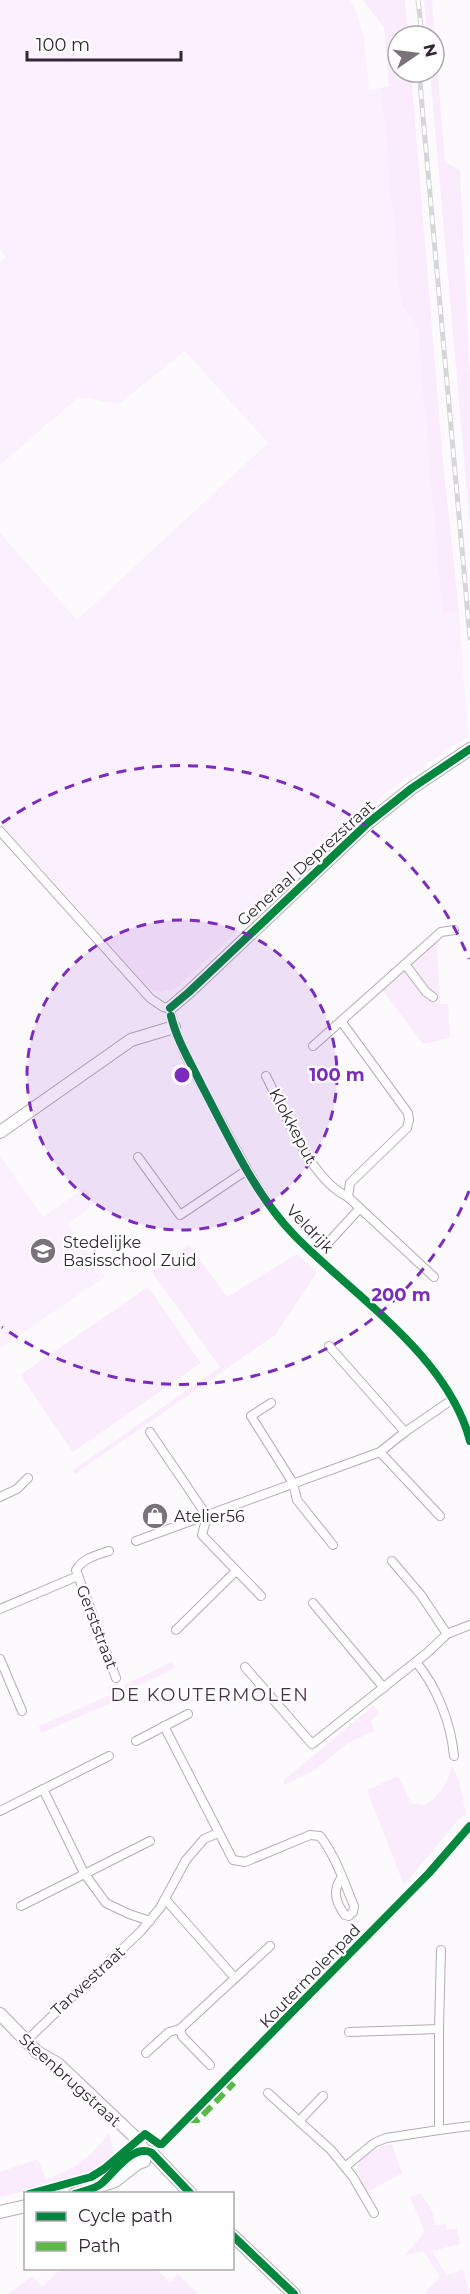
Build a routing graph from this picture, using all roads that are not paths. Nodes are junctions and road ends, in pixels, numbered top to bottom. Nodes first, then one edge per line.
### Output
1 (470, 749) edge
2 (0, 831) edge
3 (454, 930) dead end
4 (405, 964) junction
5 (433, 997) dead end
6 (170, 1008) junction
7 (341, 1021) junction
8 (174, 1027) junction
9 (313, 1046) dead end
10 (266, 1077) dead end
11 (0, 1132) edge
12 (138, 1157) dead end
13 (247, 1170) junction
14 (348, 1197) junction
15 (360, 1208) junction
16 (316, 1256) junction
17 (434, 1277) dead end
18 (329, 1346) dead end
19 (453, 1399) junction
20 (271, 1403) dead end
21 (150, 1432) dead end
22 (405, 1432) junction
23 (470, 1441) edge
24 (380, 1452) junction
25 (28, 1478) dead end
26 (293, 1483) junction
27 (0, 1497) edge
28 (207, 1515) junction
29 (440, 1516) dead end
30 (136, 1541) dead end
31 (333, 1545) dead end
32 (109, 1551) dead end
33 (392, 1561) dead end
34 (235, 1572) junction
35 (78, 1576) junction
36 (261, 1596) dead end
37 (313, 1603) dead end
38 (0, 1609) edge
39 (470, 1625) edge
40 (177, 1630) dead end
41 (447, 1634) junction
42 (0, 1659) edge
43 (416, 1662) junction
44 (245, 1667) dead end
45 (3, 1675) edge
46 (116, 1678) dead end
47 (384, 1688) junction
48 (22, 1711) dead end
49 (188, 1714) dead end
50 (164, 1726) junction
51 (136, 1741) dead end
52 (454, 1755) dead end
53 (109, 1756) dead end
54 (43, 1789) junction
55 (0, 1811) edge
56 (218, 1833) junction
57 (150, 1840) dead end
58 (84, 1873) junction
59 (342, 1877) dead end
60 (165, 1899) junction
61 (21, 1906) dead end
62 (150, 1921) junction
63 (270, 1946) dead end
64 (441, 1950) dead end
65 (235, 1978) junction
66 (0, 2014) edge
67 (180, 2029) junction
68 (439, 2029) junction
69 (349, 2032) dead end
70 (26, 2041) junction
71 (146, 2053) dead end
72 (210, 2065) dead end
73 (268, 2093) dead end
74 (323, 2096) dead end
75 (299, 2121) junction
76 (470, 2126) edge
77 (440, 2130) junction
78 (144, 2156) junction
79 (345, 2167) junction
80 (78, 2192) edge
81 (189, 2192) edge
82 (24, 2206) edge
83 (0, 2212) edge
84 (374, 2213) dead end
85 (234, 2237) edge
86 (294, 2294) edge

1 - 6 street, Generaal Deprezstraat
2 - 6 street
3 - 4 street
4 - 5 street
4 - 7 street
6 - 8 street, Veldrijk
7 - 9 street
7 - 14 street
8 - 11 street
8 - 13 street, Veldrijk
10 - 14 street, Klokkeput
12 - 13 street
13 - 16 street, Veldrijk
14 - 15 street, Klokkeput
15 - 16 street
15 - 17 street, Klokkeput
16 - 19 street, Veldrijk
18 - 22 street
19 - 22 street
19 - 23 street, Veldrijk
20 - 26 street
21 - 28 street
22 - 24 street
24 - 26 street
24 - 29 street
25 - 27 street
26 - 28 street
26 - 31 street
28 - 30 street
28 - 34 street
32 - 35 street, Gerststraat
33 - 41 street
34 - 36 street
34 - 40 street
35 - 38 street, Gerststraat
35 - 46 street, Gerststraat
37 - 47 street
39 - 41 street
41 - 43 street
42 - 45 street
43 - 47 street
43 - 52 street
44 - 47 street
45 - 48 street
49 - 50 street
50 - 51 street
50 - 56 street
53 - 54 street
54 - 55 street
54 - 58 street
56 - 59 street
56 - 60 street, Tarwestraat
57 - 58 street
58 - 61 street
58 - 62 street
60 - 62 street, Tarwestraat
60 - 65 street
62 - 70 street, Tarwestraat
63 - 65 street
64 - 68 street
65 - 67 street
66 - 70 street, Steenbrugstraat
67 - 71 street
67 - 72 street
68 - 69 street
68 - 77 street
70 - 78 street, Steenbrugstraat
73 - 75 street
74 - 75 street
75 - 79 street
76 - 77 street
77 - 79 street
78 - 80 street
78 - 81 street, Steenbrugstraat
79 - 84 street
82 - 83 street
85 - 86 street

